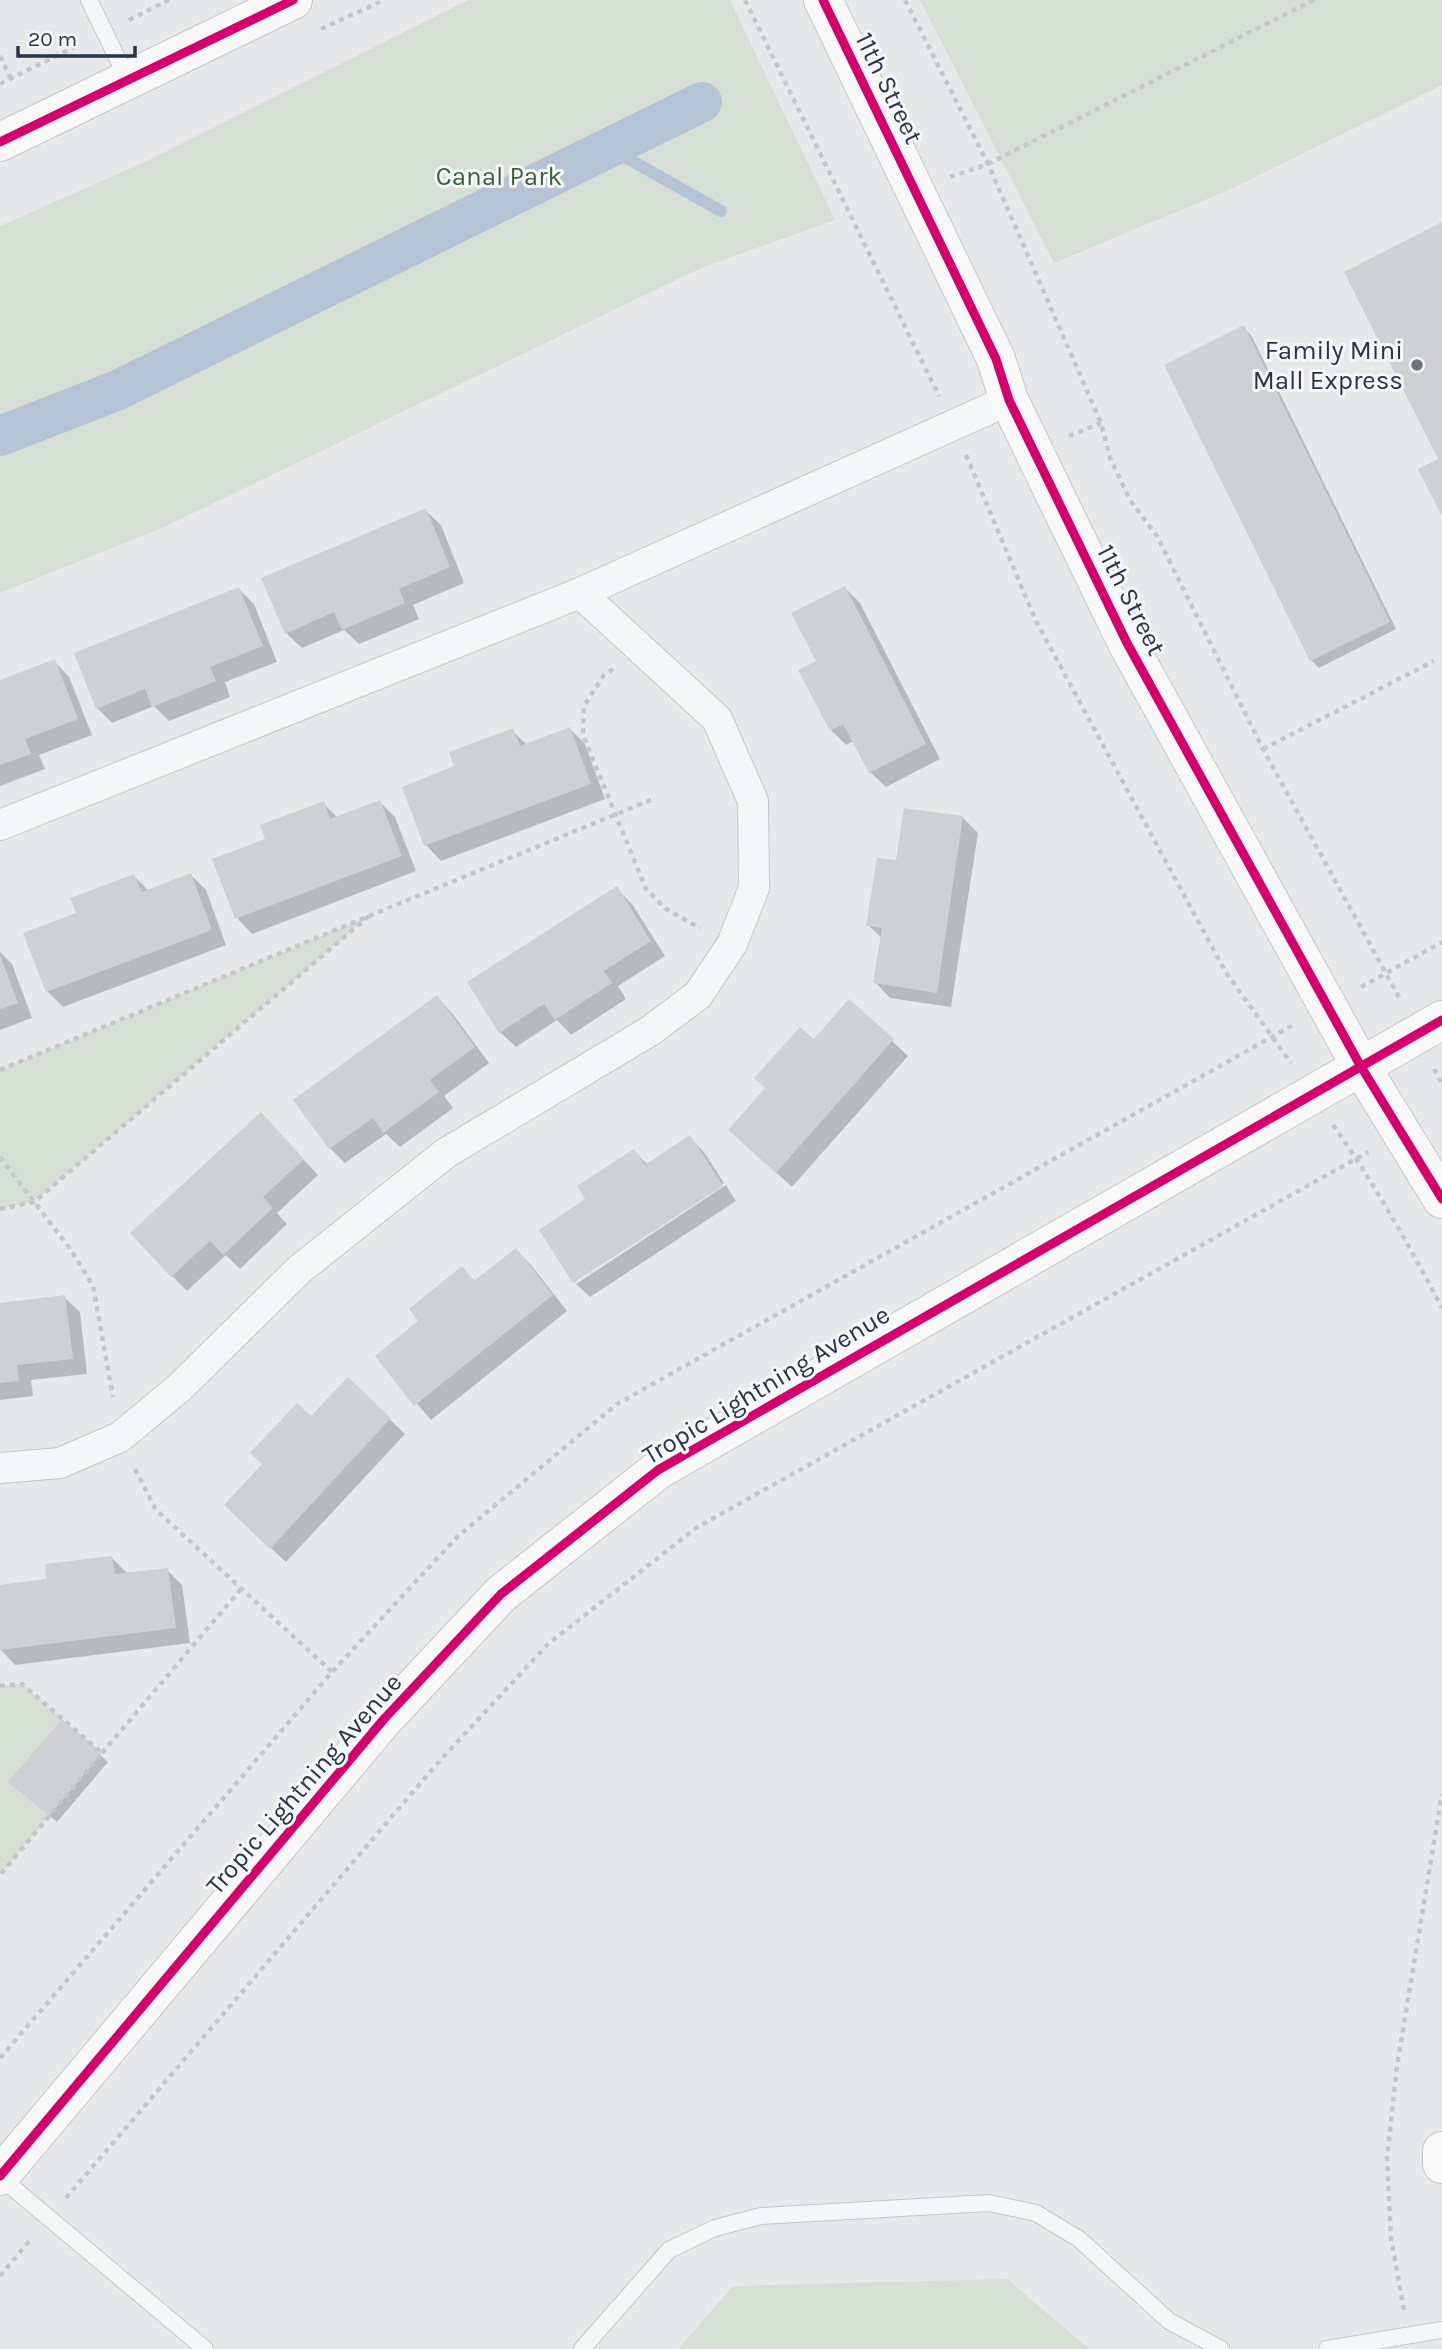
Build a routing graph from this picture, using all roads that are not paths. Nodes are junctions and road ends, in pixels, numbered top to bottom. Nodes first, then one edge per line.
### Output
1 (89, 0) edge
2 (293, 0) edge
3 (823, 0) edge
4 (128, 80) junction
5 (0, 142) edge
6 (1009, 400) junction
7 (580, 593) junction
8 (0, 825) edge
9 (1442, 1020) edge
10 (1360, 1065) junction
11 (1442, 1199) edge
12 (0, 1468) edge
13 (1442, 2151) edge
14 (1442, 2164) edge
15 (0, 2177) edge
16 (1442, 2330) edge
17 (205, 2349) edge
18 (582, 2349) edge
19 (1221, 2349) edge
20 (1327, 2349) edge

1 - 4 lane
2 - 4 main road
3 - 6 main road, 11th Street
4 - 5 main road
6 - 7 street
6 - 10 main road, 11th Street
7 - 8 street
7 - 12 street
9 - 10 main road, Tropic Lightning Avenue
10 - 11 main road, 11th Street
10 - 15 main road, Tropic Lightning Avenue
13 - 14 main road
15 - 17 lane
16 - 20 lane
18 - 19 lane

